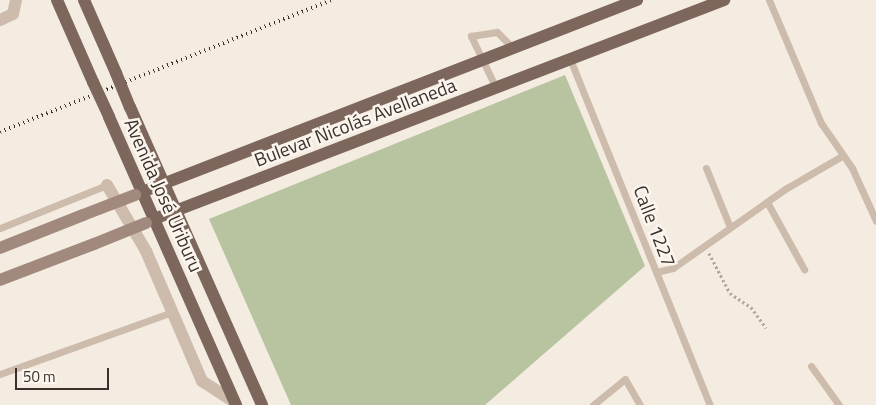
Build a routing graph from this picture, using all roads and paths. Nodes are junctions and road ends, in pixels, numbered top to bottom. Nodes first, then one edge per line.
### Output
1 (16, 0) edge
2 (57, 0) edge
3 (84, 0) edge
4 (637, 0) edge
5 (724, 0) edge
6 (769, 0) edge
7 (0, 20) edge
8 (513, 48) junction
9 (483, 59) junction
10 (570, 59) junction
11 (496, 88) junction
12 (842, 156) junction
13 (706, 168) dead end
14 (107, 184) joint
15 (164, 184) junction
16 (139, 194) junction
17 (767, 202) junction
18 (176, 211) junction
19 (876, 220) edge
20 (150, 221) junction
21 (0, 228) edge
22 (730, 228) junction
23 (705, 245) junction
24 (0, 248) edge
25 (804, 269) dead end
26 (656, 272) junction
27 (0, 280) edge
28 (172, 312) junction
29 (766, 328) dead end
30 (810, 366) dead end
31 (0, 374) edge
32 (235, 404) edge
33 (262, 405) edge
34 (593, 405) edge
35 (640, 405) edge
36 (710, 405) edge
37 (839, 405) edge

1 - 7 street
2 - 16 main road, Avenida José Uriburu, bridge
3 - 15 main road, Avenida José Uriburu, bridge
4 - 8 main road, Bulevar Nicolás Avellaneda
5 - 10 main road, Bulevar Nicolás Avellaneda
6 - 12 lane
8 - 9 main road, Bulevar Nicolás Avellaneda
8 - 9 lane
9 - 11 lane
9 - 15 main road, Bulevar Nicolás Avellaneda
10 - 11 main road, Bulevar Nicolás Avellaneda
10 - 26 lane, Calle 1227
11 - 18 main road, Bulevar Nicolás Avellaneda
12 - 17 lane
12 - 19 lane
13 - 22 lane
14 - 21 lane
14 - 28 street
15 - 16 main road, Bulevar Nicolás Avellaneda
15 - 18 main road, Avenida José Uriburu
16 - 20 main road, Avenida José Uriburu
16 - 24 main road, Bulevar Nicolás Avellaneda, bridge
17 - 22 lane
17 - 25 lane
18 - 20 main road, Bulevar Nicolás Avellaneda
18 - 33 main road, Avenida José Uriburu
20 - 27 main road, Bulevar Nicolás Avellaneda, bridge
20 - 32 main road, Avenida José Uriburu
22 - 23 lane
23 - 26 lane
23 - 29 path
26 - 36 lane, Calle 1227
28 - 31 lane
28 - 32 street
30 - 37 lane
34 - 35 lane

